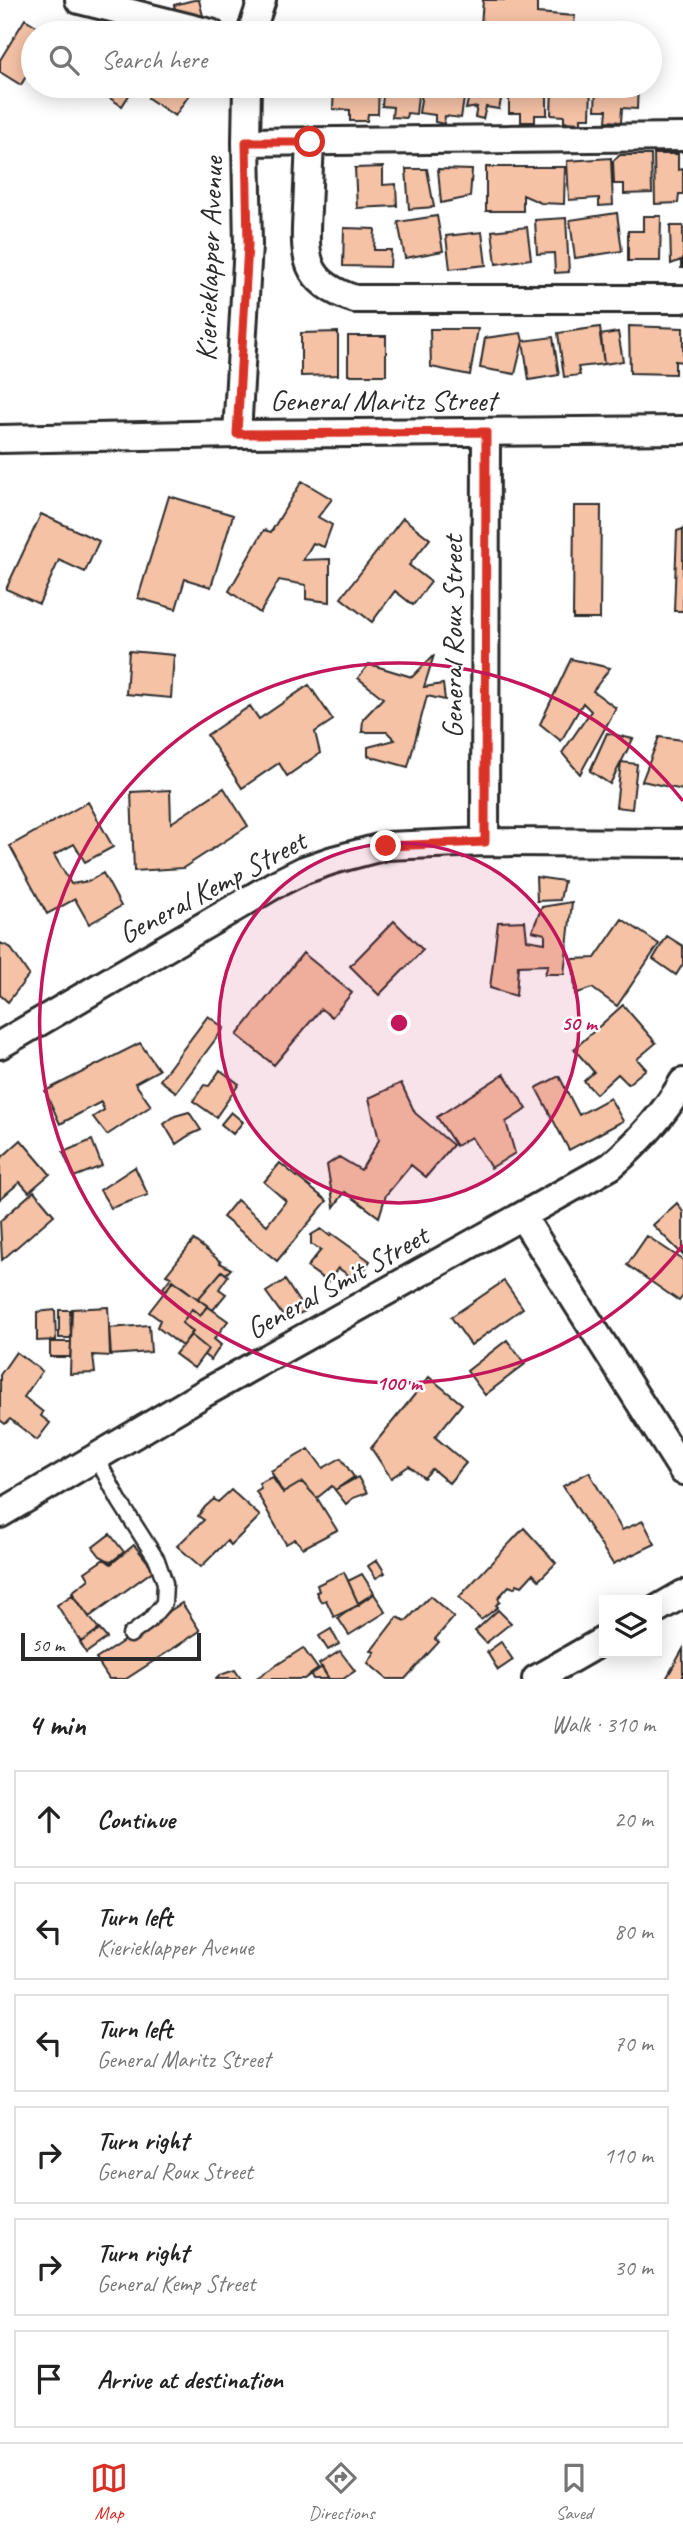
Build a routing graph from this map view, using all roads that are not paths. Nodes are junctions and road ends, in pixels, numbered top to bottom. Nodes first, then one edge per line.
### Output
1 (79, 0) edge
2 (262, 0) edge
3 (163, 21) edge
4 (255, 21) edge
5 (247, 98) edge
6 (683, 137) edge
7 (246, 142) junction
8 (310, 142) junction
9 (683, 299) edge
10 (683, 430) edge
11 (486, 432) junction
12 (237, 434) junction
13 (0, 439) edge
14 (485, 842) junction
15 (683, 843) edge
16 (0, 1045) edge
17 (683, 1082) edge
18 (522, 1216) junction
19 (96, 1457) junction
20 (683, 1471) edge
21 (0, 1514) edge
22 (683, 1594) edge
23 (662, 1606) edge
24 (130, 1635) dead end
25 (599, 1643) edge
26 (536, 1679) edge

1 - 3 street
2 - 4 street
5 - 7 street, Kierieklapper Avenue
6 - 8 street
7 - 8 street
7 - 12 street, Kierieklapper Avenue
8 - 9 street
10 - 11 street, General Maritz Street
11 - 12 street, General Maritz Street
11 - 14 street, General Roux Street
12 - 13 street, General Maritz Street
14 - 15 street, General Kemp Street
14 - 16 street, General Kemp Street
17 - 18 street, General Smit Street
18 - 19 street, General Smit Street
18 - 20 street
19 - 21 street, General Smit Street
19 - 24 lane
22 - 23 street
25 - 26 street

